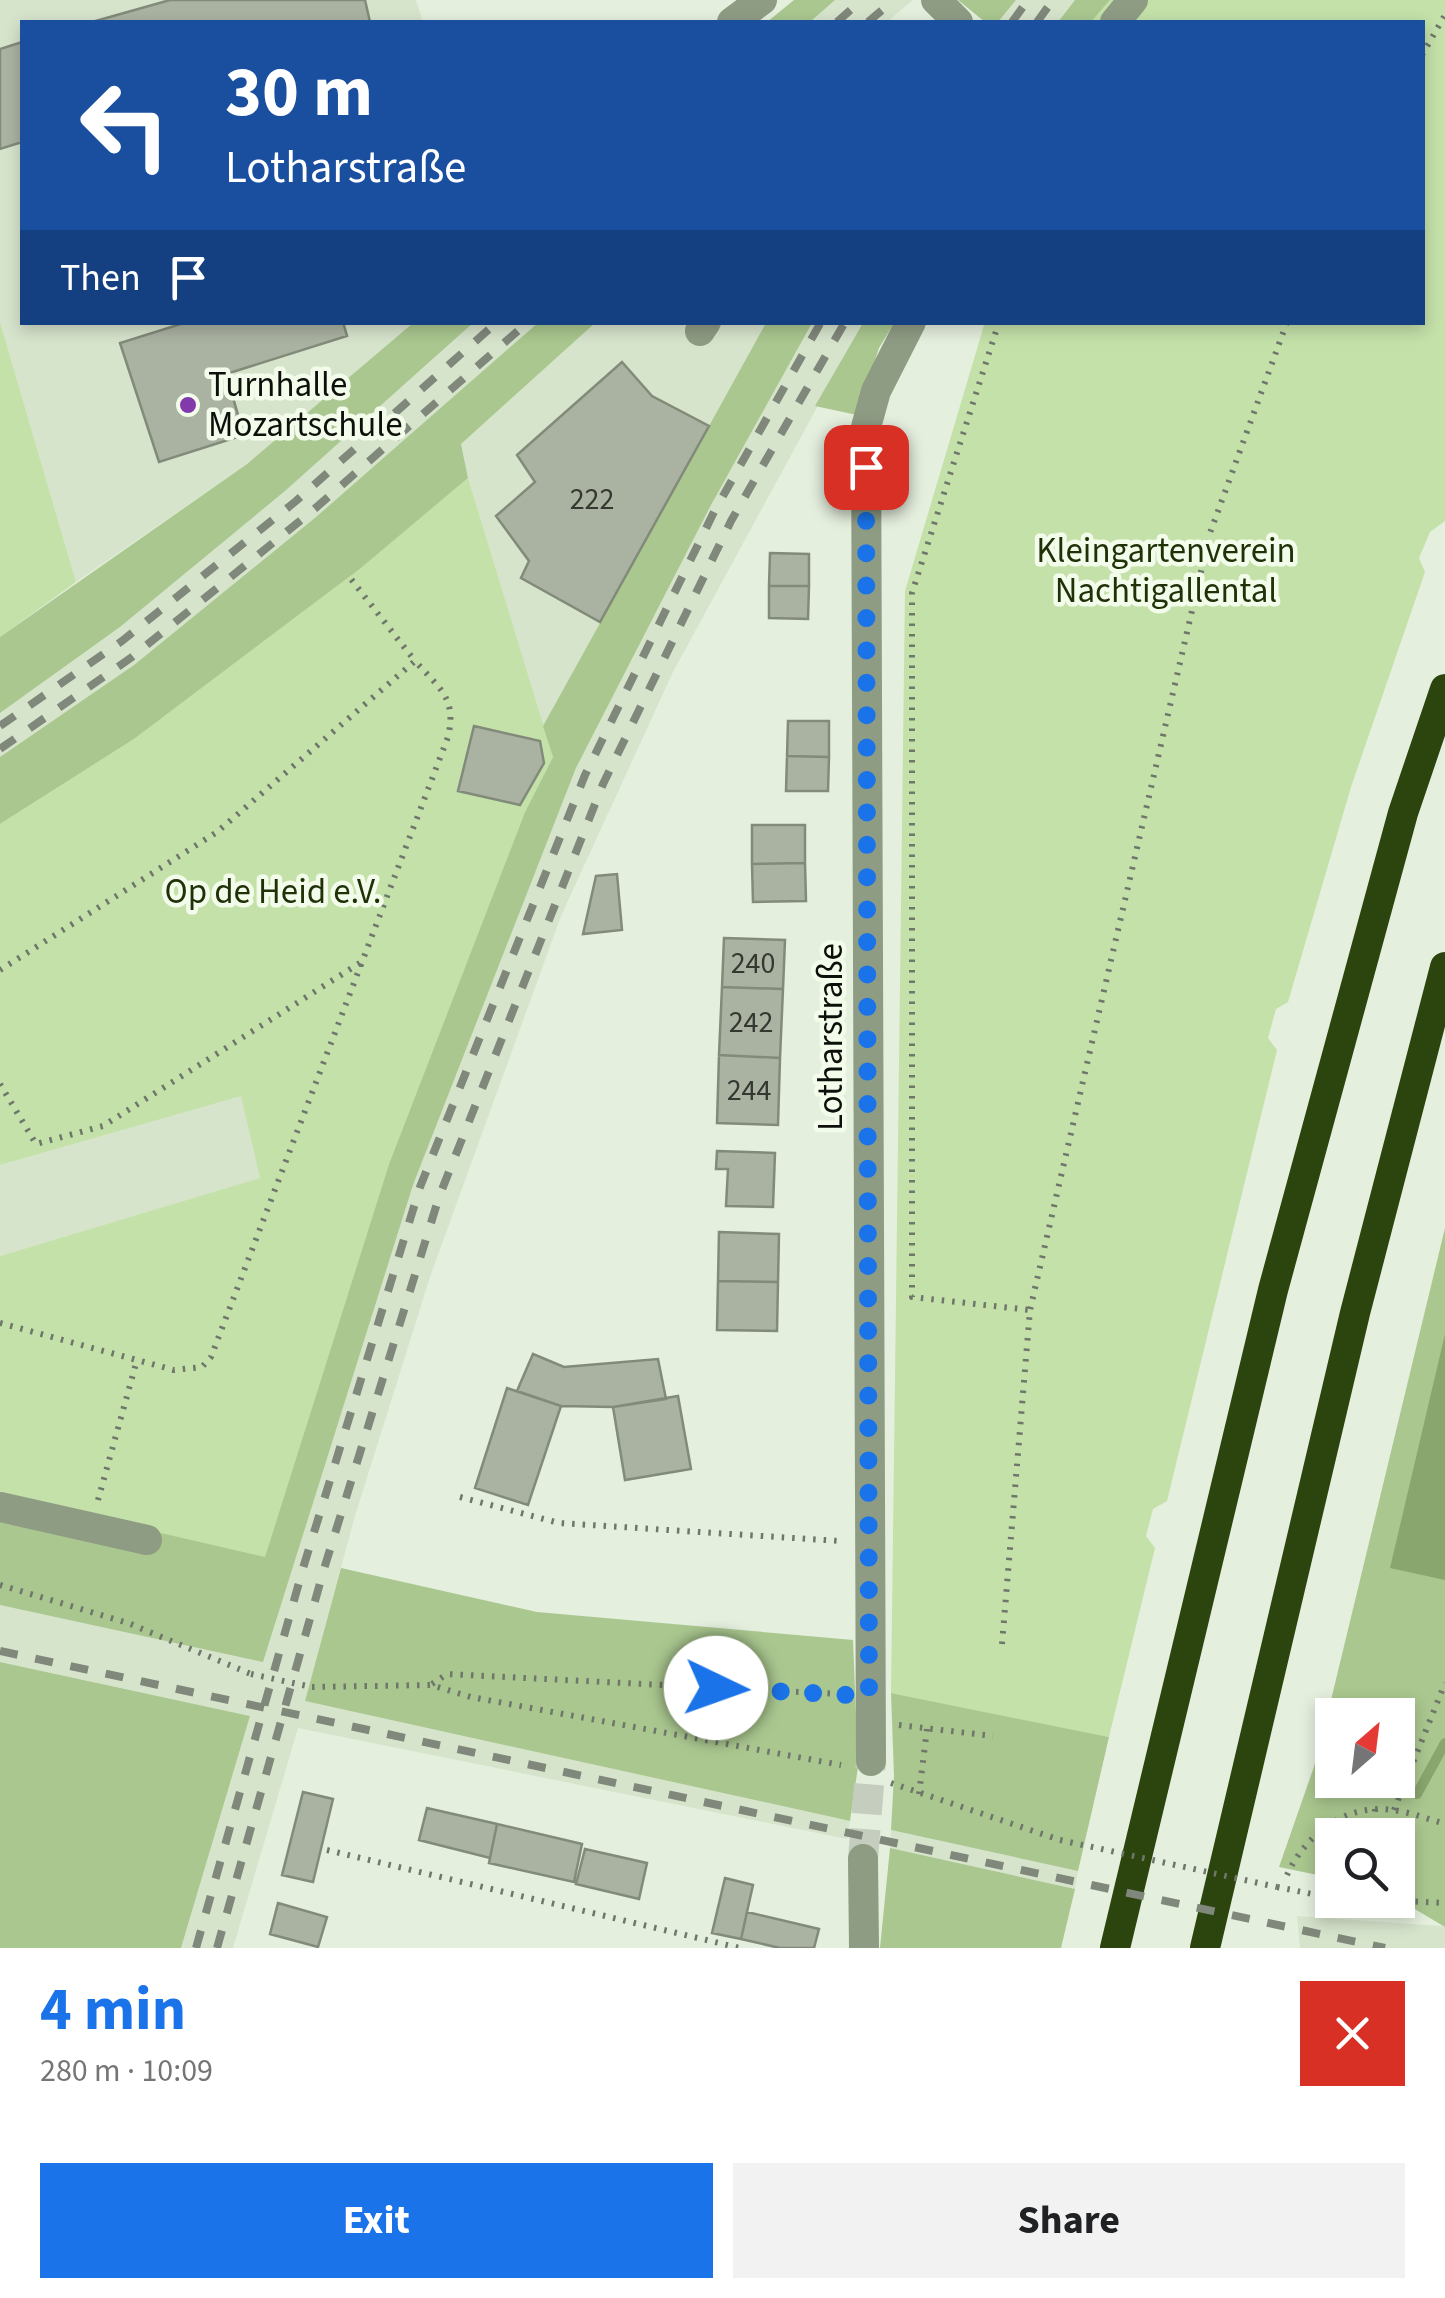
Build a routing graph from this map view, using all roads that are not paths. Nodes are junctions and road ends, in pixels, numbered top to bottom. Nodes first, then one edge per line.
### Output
1 (762, 0) edge
2 (1133, 0) edge
3 (735, 20) edge
4 (1118, 20) edge
5 (909, 325) edge
6 (1445, 689) edge
7 (1445, 967) edge
8 (0, 1507) edge
9 (147, 1540) dead end
10 (872, 1771) tunnel mouth
11 (863, 1859) tunnel mouth
12 (864, 1948) edge
13 (1115, 1948) edge
14 (1205, 1948) edge

1 - 3 street
2 - 4 street
5 - 10 street, Lotharstraße
6 - 13 highway
7 - 14 highway
8 - 9 street
11 - 12 street

